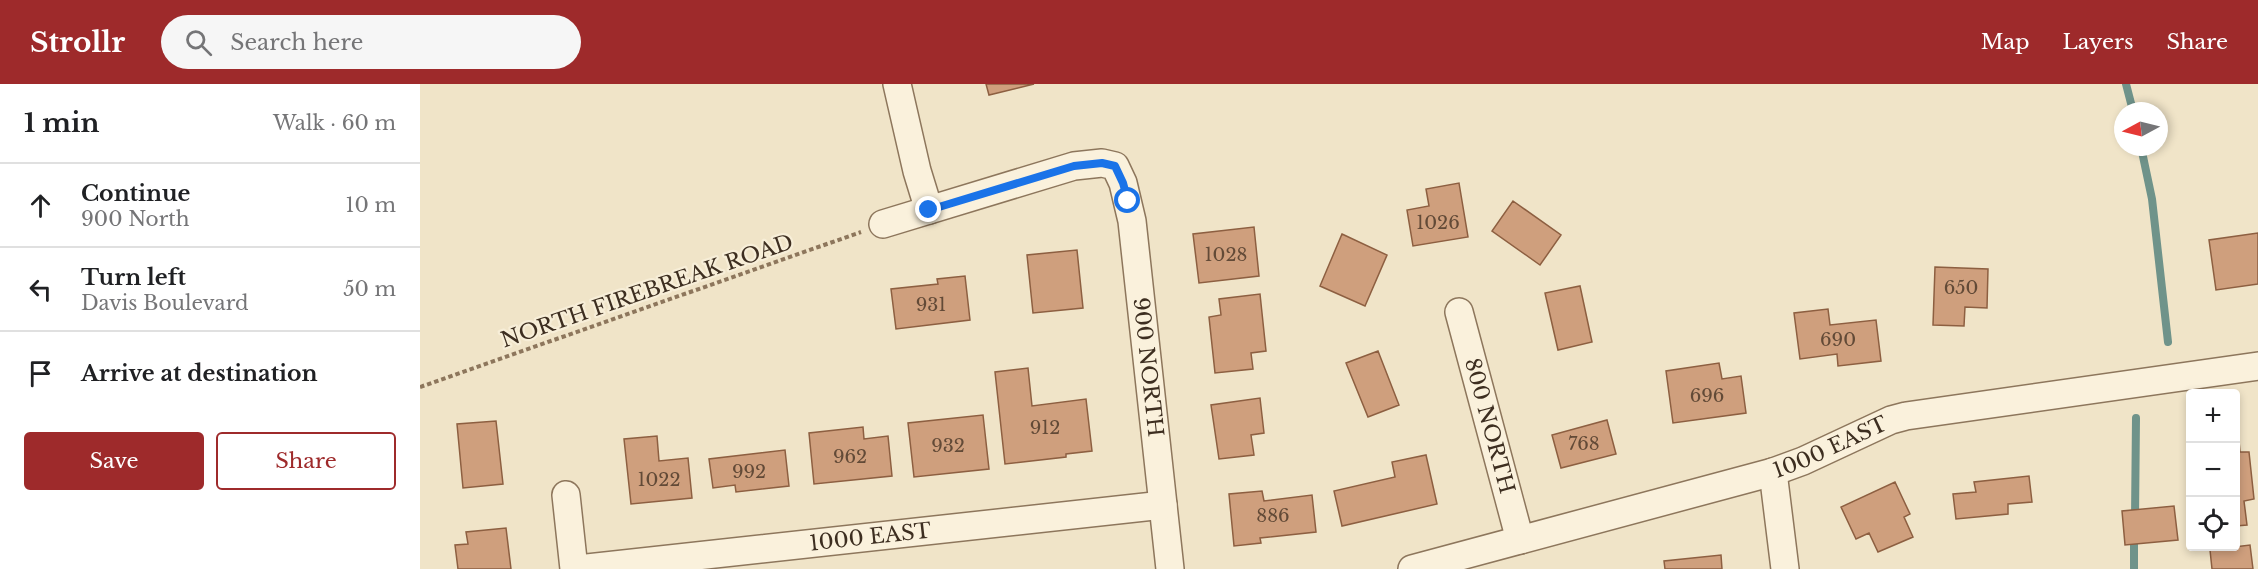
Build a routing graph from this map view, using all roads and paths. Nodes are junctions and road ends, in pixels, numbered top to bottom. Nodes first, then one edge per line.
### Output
1 (897, 84) edge
2 (929, 210) junction
3 (883, 224) joint
4 (1459, 312) dead end
5 (2258, 366) edge
6 (420, 387) edge
7 (1773, 472) junction
8 (566, 495) dead end
9 (1163, 505) junction
10 (1520, 540) junction
11 (574, 569) edge
12 (578, 569) edge
13 (1170, 569) edge
14 (1412, 569) edge
15 (1785, 569) edge

1 - 2 street
2 - 3 street
2 - 9 street, 900 NORTH
3 - 6 path, NORTH FIREBREAK ROAD
4 - 10 street, 800 NORTH
5 - 7 street, 1000 EAST
7 - 10 street, 1000 EAST
7 - 15 street
8 - 11 street
9 - 12 street, 1000 EAST
9 - 13 street, 900 NORTH
10 - 14 street, 1000 EAST

